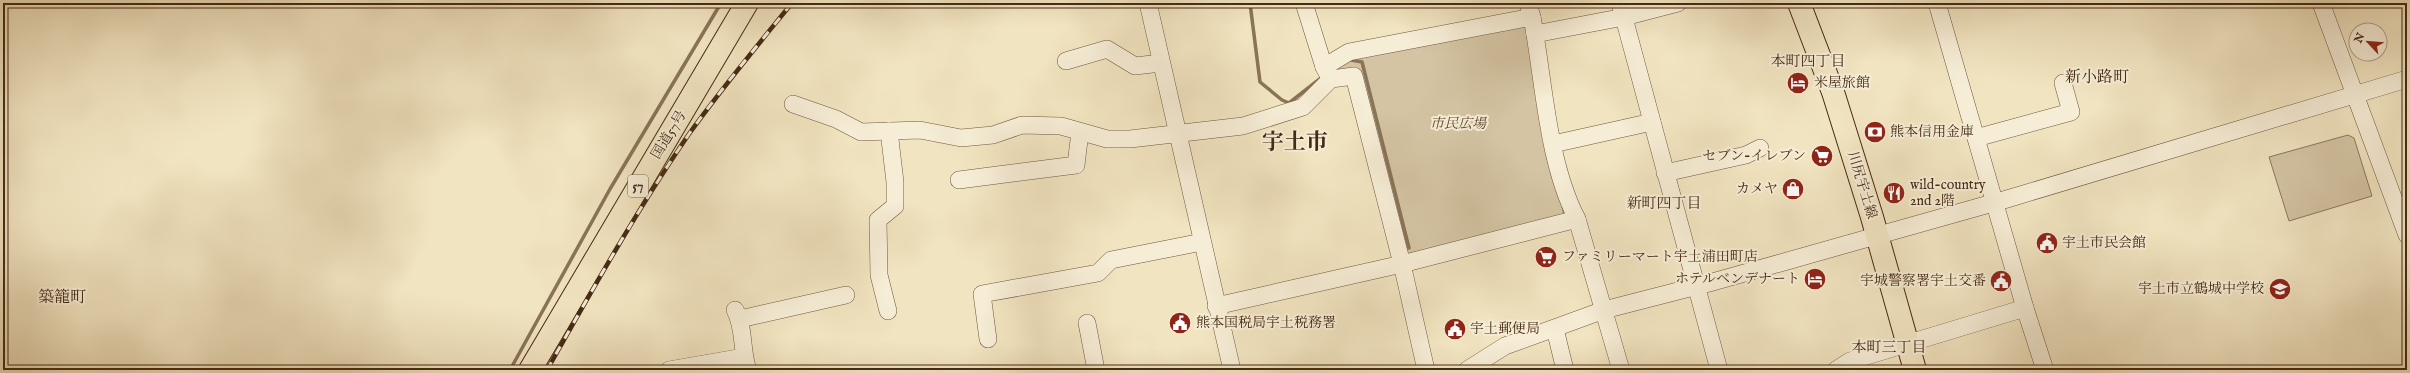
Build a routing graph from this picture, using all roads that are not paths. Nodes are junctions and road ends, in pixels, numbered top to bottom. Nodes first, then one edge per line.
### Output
1 (746, 3) edge
2 (1148, 3) edge
3 (1304, 3) edge
4 (1799, 3) edge
5 (2321, 3) edge
6 (1675, 4) edge
7 (1940, 4) edge
8 (1530, 10) edge
9 (1622, 10) edge
10 (1535, 34) junction
11 (1066, 61) dead end
12 (1161, 63) junction
13 (1328, 73) junction
14 (2407, 79) edge
15 (2063, 83) dead end
16 (2355, 94) junction
17 (793, 104) dead end
18 (1652, 122) junction
19 (889, 131) junction
20 (1080, 132) junction
21 (1177, 134) junction
22 (1976, 138) junction
23 (1553, 144) junction
24 (1760, 148) dead end
25 (1665, 173) junction
26 (959, 180) dead end
27 (1995, 201) junction
28 (1577, 219) junction
29 (1876, 235) junction
30 (2407, 235) edge
31 (1202, 242) junction
32 (1402, 264) junction
33 (1696, 287) junction
34 (846, 296) dead end
35 (1216, 306) junction
36 (2025, 308) junction
37 (1604, 310) junction
38 (888, 311) dead end
39 (1087, 323) dead end
40 (1555, 329) junction
41 (988, 339) dead end
42 (1907, 344) junction
43 (746, 364) edge
44 (530, 370) edge
45 (669, 370) edge
46 (1096, 370) edge
47 (1232, 370) edge
48 (1426, 370) edge
49 (1467, 370) edge
50 (1565, 370) edge
51 (1621, 370) edge
52 (1719, 370) edge
53 (1836, 370) edge
54 (1915, 370) edge
55 (2045, 370) edge

1 - 44 main road, 国道57号 / 57
2 - 12 street
3 - 13 street
4 - 29 main road, 川尻宇土線
5 - 16 street
6 - 9 street
7 - 22 street
8 - 10 street
8 - 13 street
9 - 10 street
9 - 18 street
10 - 23 street
11 - 12 street
12 - 21 street
13 - 21 street
13 - 32 street
14 - 16 street
15 - 22 street
16 - 27 street
16 - 30 street
17 - 19 street
18 - 23 street
18 - 25 street
19 - 20 street
19 - 38 street
20 - 21 street
20 - 26 street
21 - 31 street
22 - 27 street
23 - 28 street
24 - 25 street
25 - 33 street
27 - 29 street
27 - 36 street
28 - 32 street
28 - 37 street
29 - 33 street
29 - 42 main road, 川尻宇土線
31 - 35 street
31 - 41 street
32 - 35 street
32 - 48 street
33 - 37 street
33 - 52 street
34 - 43 street
35 - 47 street
36 - 42 street
36 - 55 street
37 - 40 street
37 - 51 street
39 - 46 street
40 - 49 street
40 - 50 street
42 - 53 street
42 - 54 main road, 川尻宇土線
43 - 45 street

